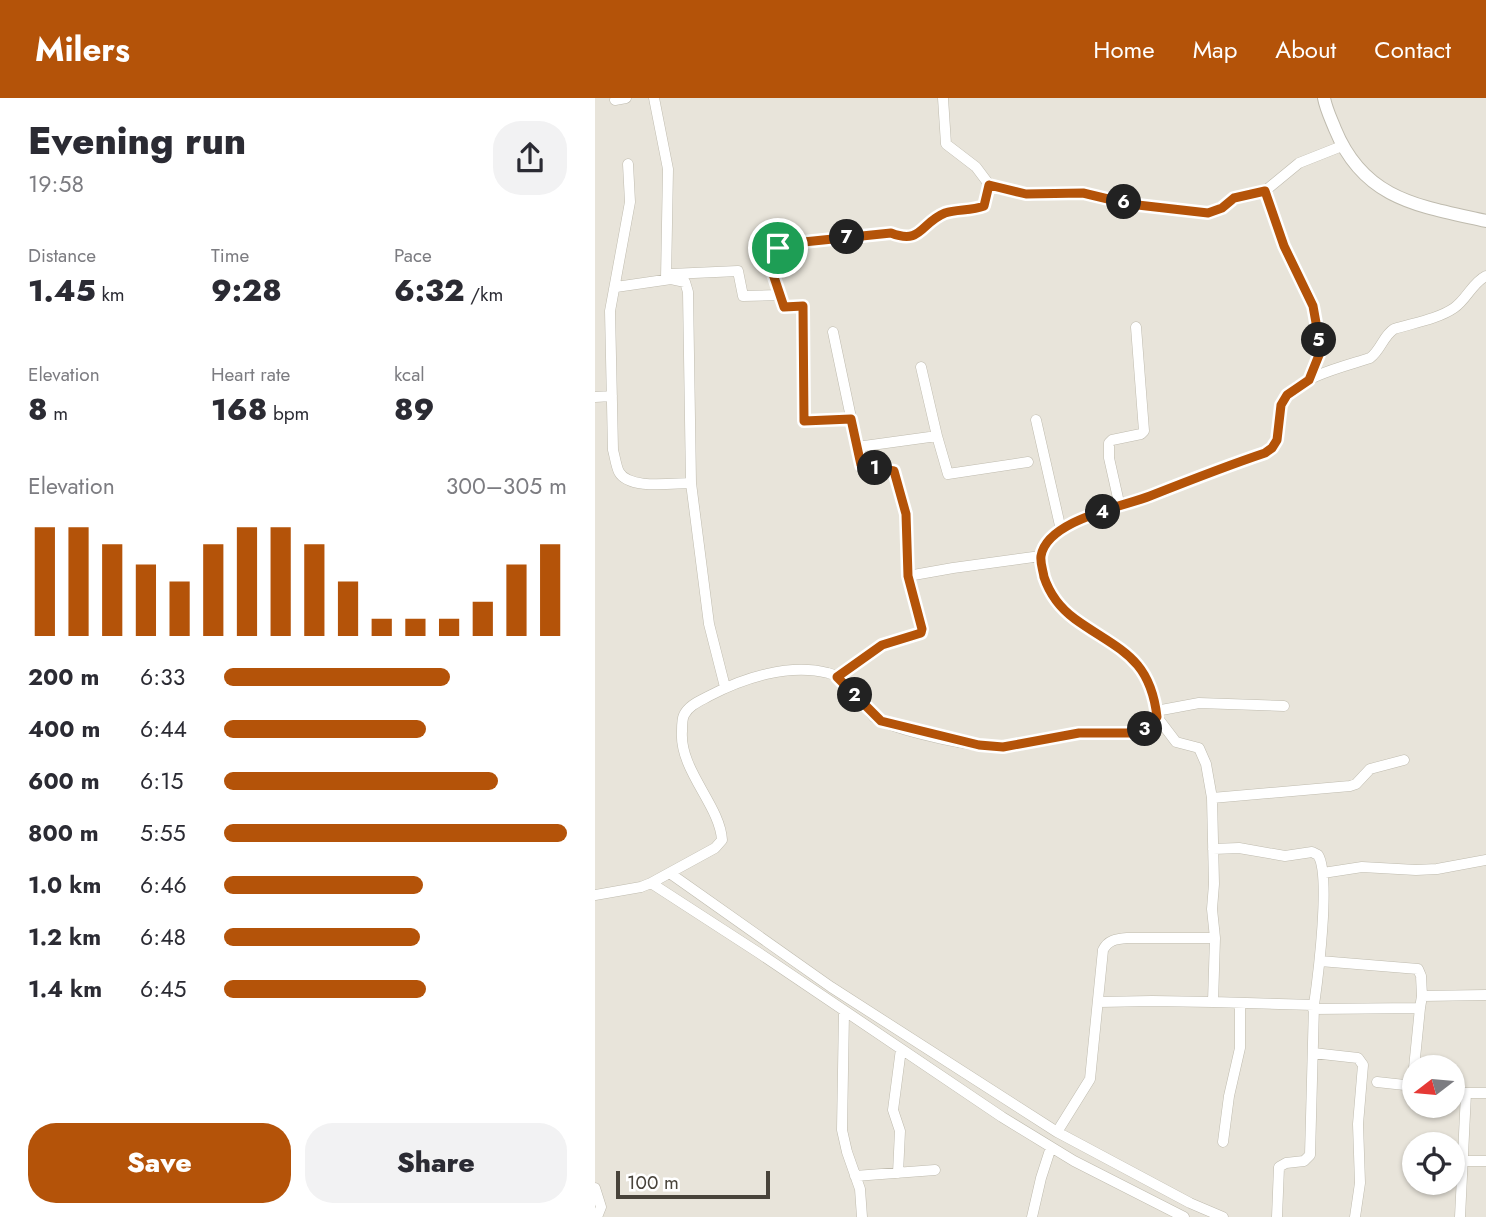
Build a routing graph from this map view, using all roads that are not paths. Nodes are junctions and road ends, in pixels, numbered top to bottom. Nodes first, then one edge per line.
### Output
1 (654, 98) edge
2 (943, 98) edge
3 (1324, 98) edge
4 (1342, 146) junction
5 (628, 164) dead end
6 (989, 185) junction
7 (1265, 191) junction
8 (1486, 221) edge
9 (1486, 276) edge
10 (666, 277) junction
11 (616, 287) junction
12 (780, 295) junction
13 (1136, 327) dead end
14 (833, 332) dead end
15 (921, 368) dead end
16 (1309, 380) junction
17 (612, 396) junction
18 (595, 397) edge
19 (851, 419) junction
20 (1036, 420) dead end
21 (937, 436) junction
22 (857, 447) junction
23 (1028, 462) dead end
24 (691, 483) junction
25 (1120, 507) junction
26 (1061, 530) junction
27 (1041, 556) junction
28 (908, 576) junction
29 (837, 677) junction
30 (725, 687) junction
31 (1285, 706) dead end
32 (1157, 714) junction
33 (1404, 760) dead end
34 (1212, 798) junction
35 (1213, 849) junction
36 (1486, 860) edge
37 (1323, 873) junction
38 (671, 874) junction
39 (651, 883) junction
40 (595, 895) edge
41 (1215, 938) junction
42 (1320, 961) junction
43 (1486, 995) edge
44 (1422, 996) junction
45 (1099, 1002) junction
46 (1213, 1002) junction
47 (1240, 1003) junction
48 (1313, 1007) junction
49 (1420, 1008) junction
50 (844, 1012) junction
51 (901, 1049) junction
52 (1313, 1053) junction
53 (1416, 1055) edge
54 (1377, 1082) dead end
55 (1402, 1085) edge
56 (1466, 1093) joint
57 (1486, 1093) edge
58 (1057, 1132) junction
59 (1464, 1132) edge
60 (1223, 1142) dead end
61 (1051, 1147) junction
62 (1465, 1161) edge
63 (1486, 1161) edge
64 (935, 1170) dead end
65 (898, 1173) junction
66 (855, 1176) junction
67 (595, 1188) edge
68 (1461, 1195) edge
69 (597, 1217) edge
70 (862, 1217) edge
71 (1032, 1217) edge
72 (1184, 1217) edge
73 (1223, 1217) edge
74 (1277, 1217) edge
75 (1355, 1217) edge
76 (1460, 1217) edge

1 - 10 street
2 - 6 street
3 - 4 street
4 - 7 street
4 - 8 street
5 - 11 street
6 - 7 street
6 - 12 street
7 - 16 street
9 - 16 street
10 - 11 street
10 - 12 street
10 - 24 street
11 - 17 street
12 - 19 street
13 - 25 street
14 - 19 street
15 - 21 street
16 - 25 street
17 - 18 street
17 - 24 street
19 - 22 street
20 - 26 street
21 - 22 street
21 - 23 street
22 - 28 street
24 - 30 street
25 - 26 street
26 - 27 street
27 - 28 street
27 - 32 street
28 - 29 street
29 - 30 street
29 - 32 street
30 - 38 street
31 - 32 street
32 - 34 street
33 - 34 street
34 - 35 street
35 - 37 street
35 - 41 street
36 - 37 street
37 - 42 street
38 - 39 street
38 - 58 street
39 - 40 street
39 - 50 street
41 - 45 street
41 - 46 street
42 - 44 street
42 - 48 street
43 - 44 street
44 - 49 street
45 - 46 street
45 - 58 street
46 - 47 street
47 - 48 street
47 - 60 street
48 - 49 street
48 - 52 street
49 - 53 street
50 - 51 street
50 - 66 street
51 - 61 street
51 - 65 street
52 - 74 street
52 - 75 street
54 - 55 street
56 - 57 street
56 - 59 street
58 - 73 street
61 - 71 street
61 - 72 street
62 - 63 street
64 - 65 street
65 - 66 street
66 - 70 street
67 - 69 street
68 - 76 street

